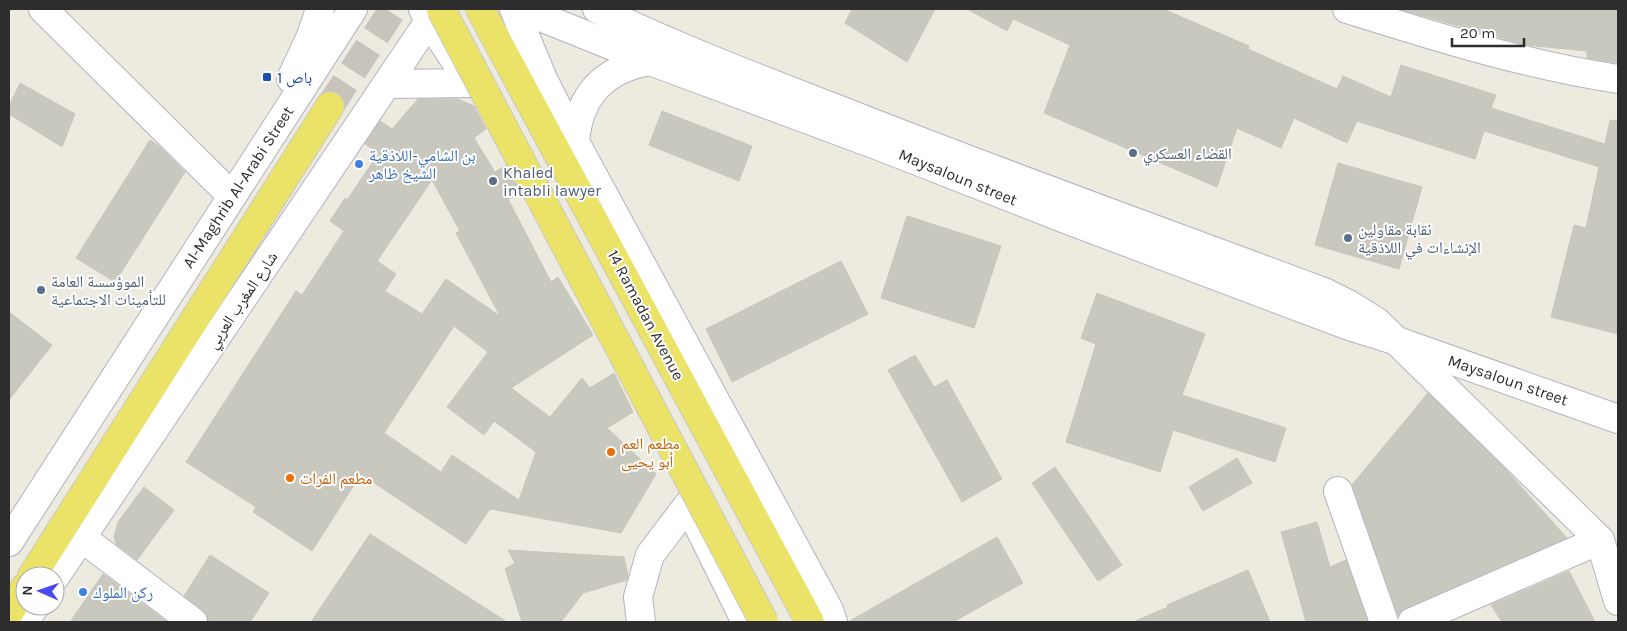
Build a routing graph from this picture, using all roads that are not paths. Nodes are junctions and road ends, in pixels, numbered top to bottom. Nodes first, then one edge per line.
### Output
1 (43, 9) edge
2 (320, 9) edge
3 (353, 9) edge
4 (480, 9) edge
5 (514, 9) edge
6 (521, 9) edge
7 (597, 9) edge
8 (1347, 9) edge
9 (434, 12) edge
10 (650, 61) junction
11 (1618, 79) edge
12 (470, 83) junction
13 (388, 84) junction
14 (330, 106) tunnel mouth
15 (574, 142) junction
16 (255, 159) junction
17 (232, 196) junction
18 (1397, 341) junction
19 (1618, 419) edge
20 (1338, 491) dead end
21 (688, 504) junction
22 (82, 538) junction
23 (1600, 540) junction
24 (9, 542) edge
25 (38, 566) edge
26 (63, 566) edge
27 (1618, 601) edge
28 (193, 622) edge
29 (641, 622) edge
30 (746, 622) edge
31 (764, 622) edge
32 (810, 622) edge
33 (833, 622) edge
34 (1384, 622) edge
35 (1412, 622) edge

1 - 17 main road
2 - 16 main road
3 - 16 main road, Al-Maghrib Al-Arabi Street
4 - 32 main road, 14 Ramadan Avenue
5 - 15 main road
6 - 10 main road, Maysaloun street
7 - 18 main road, Maysaloun street
8 - 11 main road
9 - 12 main road
9 - 13 main road, شارع المغرب العربي
9 - 31 main road, bridge
10 - 15 main road
10 - 18 main road, Maysaloun street
12 - 13 main road
12 - 21 main road
13 - 22 main road, شارع المغرب العربي
14 - 25 main road
15 - 33 main road
16 - 17 main road, Al-Maghrib Al-Arabi Street
17 - 24 main road, Al-Maghrib Al-Arabi Street
18 - 19 main road, Maysaloun street
18 - 23 main road
20 - 34 main road
21 - 29 main road
21 - 30 main road
22 - 26 main road, شارع المغرب العربي
22 - 28 main road
23 - 27 main road
23 - 35 main road

